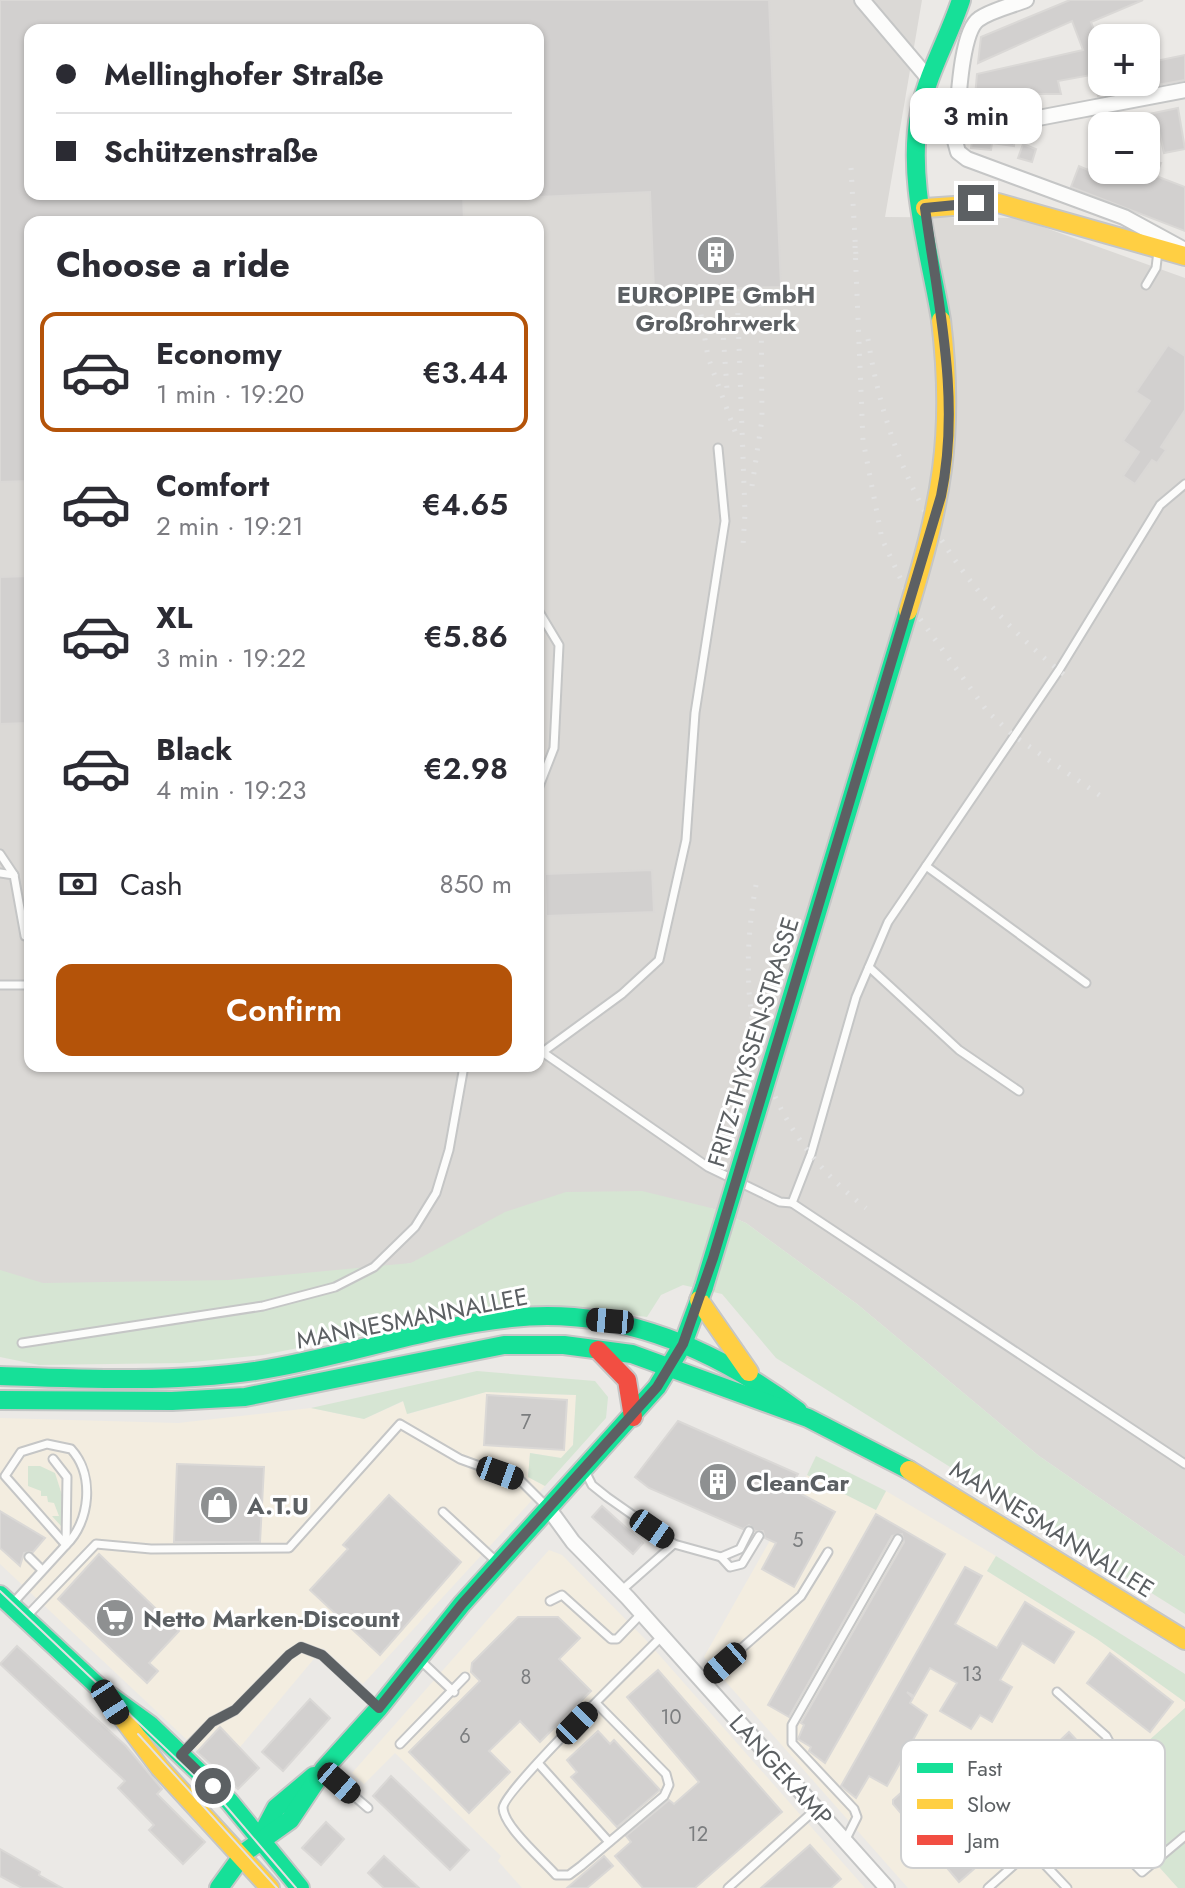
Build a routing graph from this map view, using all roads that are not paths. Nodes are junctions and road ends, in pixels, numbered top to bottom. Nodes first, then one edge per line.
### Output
1 (862, 0) edge
2 (961, 0) edge
3 (1026, 0) edge
4 (929, 79) junction
5 (1185, 90) edge
6 (958, 119) junction
7 (925, 208) junction
8 (1158, 248) junction
9 (1185, 250) edge
10 (1185, 256) edge
11 (1146, 285) dead end
12 (718, 448) dead end
13 (1185, 484) edge
14 (544, 620) edge
15 (544, 774) edge
16 (0, 854) edge
17 (926, 866) junction
18 (0, 873) edge
19 (14, 875) junction
20 (24, 930) edge
21 (869, 967) junction
22 (1086, 983) dead end
23 (0, 985) edge
24 (24, 985) edge
25 (544, 1048) edge
26 (544, 1052) edge
27 (463, 1072) edge
28 (1019, 1091) dead end
29 (792, 1203) junction
30 (701, 1294) junction
31 (22, 1343) dead end
32 (683, 1344) junction
33 (595, 1348) junction
34 (671, 1368) junction
35 (750, 1374) junction
36 (0, 1376) edge
37 (0, 1400) edge
38 (633, 1417) junction
39 (808, 1418) junction
40 (53, 1459) dead end
41 (1185, 1464) edge
42 (584, 1470) junction
43 (549, 1509) junction
44 (443, 1512) dead end
45 (749, 1531) dead end
46 (759, 1536) dead end
47 (898, 1539) dead end
48 (674, 1544) junction
49 (66, 1545) junction
50 (828, 1552) dead end
51 (29, 1557) dead end
52 (721, 1557) junction
53 (499, 1563) junction
54 (42, 1570) junction
55 (621, 1591) junction
56 (550, 1601) dead end
57 (12, 1607) edge
58 (642, 1613) junction
59 (662, 1636) junction
60 (1185, 1640) edge
61 (418, 1659) junction
62 (465, 1677) dead end
63 (703, 1682) junction
64 (103, 1691) junction
65 (454, 1692) junction
66 (1057, 1692) dead end
67 (596, 1703) junction
68 (379, 1708) junction
69 (128, 1730) junction
70 (1108, 1740) edge
71 (400, 1744) dead end
72 (181, 1755) junction
73 (538, 1763) junction
74 (324, 1769) junction
75 (368, 1808) dead end
76 (816, 1809) junction
77 (1185, 1836) edge
78 (258, 1841) junction
79 (845, 1841) junction
80 (609, 1842) junction
81 (1165, 1853) edge
82 (240, 1857) junction
83 (1012, 1868) edge
84 (1048, 1868) edge
85 (219, 1888) edge
86 (270, 1888) edge
87 (300, 1888) edge
88 (728, 1888) edge
89 (887, 1888) edge
90 (988, 1888) edge
91 (1067, 1888) edge

1 - 4 street
2 - 4 street, FRITZ-THYSSEN-STRASSE
3 - 6 street
4 - 7 street, FRITZ-THYSSEN-STRASSE
5 - 6 street
6 - 9 street
7 - 8 street
7 - 30 street, FRITZ-THYSSEN-STRASSE, bridge
8 - 10 street
8 - 11 lane
12 - 25 lane
13 - 17 lane
14 - 15 lane
16 - 19 lane
17 - 21 lane
17 - 22 lane
18 - 19 lane
19 - 20 lane
21 - 28 lane
21 - 29 lane
23 - 24 lane
26 - 29 lane
27 - 31 lane
29 - 41 lane
30 - 32 street, FRITZ-THYSSEN-STRASSE
30 - 35 street
32 - 34 street, FRITZ-THYSSEN-STRASSE
32 - 35 street, MANNESMANNALLEE
32 - 36 street, MANNESMANNALLEE
33 - 34 street, MANNESMANNALLEE
33 - 37 street, MANNESMANNALLEE
33 - 38 street
34 - 38 street, FRITZ-THYSSEN-STRASSE
34 - 39 street, MANNESMANNALLEE
35 - 39 street, MANNESMANNALLEE
38 - 42 street, FRITZ-THYSSEN-STRASSE
39 - 60 street, MANNESMANNALLEE
40 - 49 lane
42 - 43 street, FRITZ-THYSSEN-STRASSE
42 - 48 lane
43 - 53 street, FRITZ-THYSSEN-STRASSE
43 - 55 street, LANGEKAMP
43 - 57 lane
44 - 53 lane
45 - 52 lane
46 - 52 lane
47 - 79 lane
48 - 52 lane
48 - 55 lane
49 - 49 lane
49 - 54 lane
50 - 63 lane
51 - 54 lane
53 - 61 street, FRITZ-THYSSEN-STRASSE
54 - 57 lane
55 - 58 street, LANGEKAMP
56 - 58 lane
57 - 64 street
58 - 59 street, LANGEKAMP
59 - 63 street, LANGEKAMP
59 - 67 lane
61 - 65 lane
61 - 68 street, FRITZ-THYSSEN-STRASSE
62 - 65 lane
63 - 76 street, LANGEKAMP
64 - 69 street
64 - 72 street
65 - 71 lane
66 - 70 lane
67 - 73 lane
67 - 80 lane
68 - 72 lane
68 - 74 street, FRITZ-THYSSEN-STRASSE
69 - 78 street
69 - 82 street
72 - 78 street
73 - 80 lane
73 - 80 lane
74 - 75 lane
74 - 78 street, FRITZ-THYSSEN-STRASSE
76 - 79 street, LANGEKAMP
76 - 88 lane
77 - 81 lane
78 - 82 street, FRITZ-THYSSEN-STRASSE
78 - 87 street
79 - 89 street, LANGEKAMP
82 - 85 street, FRITZ-THYSSEN-STRASSE
82 - 86 street
83 - 90 lane
84 - 91 lane

